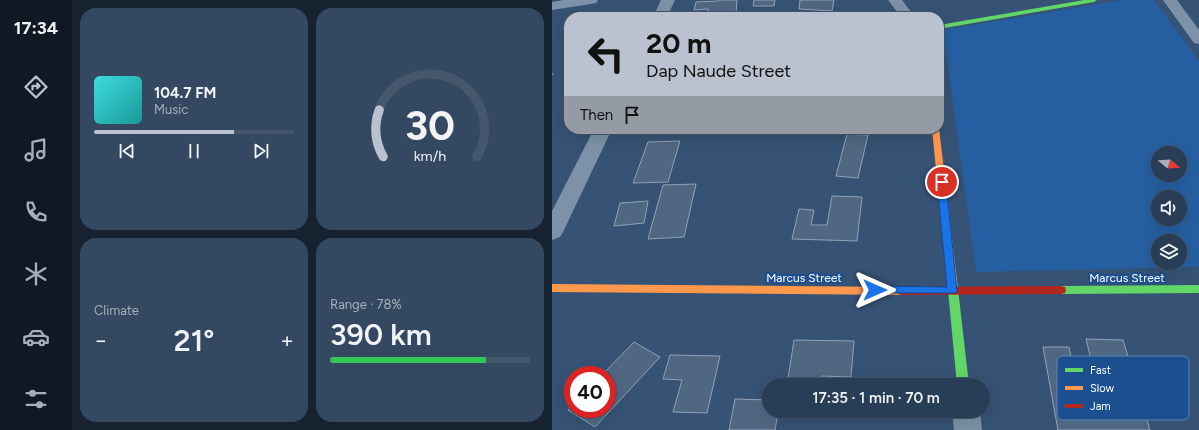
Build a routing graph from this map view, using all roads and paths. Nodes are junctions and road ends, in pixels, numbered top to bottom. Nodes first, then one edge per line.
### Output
1 (591, 0) edge
2 (668, 0) edge
3 (895, 0) edge
4 (1094, 0) edge
5 (1170, 0) edge
6 (552, 6) edge
7 (662, 12) edge
8 (904, 12) edge
9 (944, 26) edge
10 (1199, 40) edge
11 (601, 134) edge
12 (936, 134) edge
13 (552, 232) edge
14 (552, 288) edge
15 (1199, 290) edge
16 (952, 291) junction
17 (962, 378) edge
18 (967, 418) edge
19 (968, 430) edge

1 - 6 street
2 - 7 street
3 - 8 street
4 - 9 street
5 - 10 street
11 - 13 street
12 - 16 street
14 - 16 street, Marcus Street
15 - 16 street, Marcus Street
16 - 17 street
18 - 19 street

